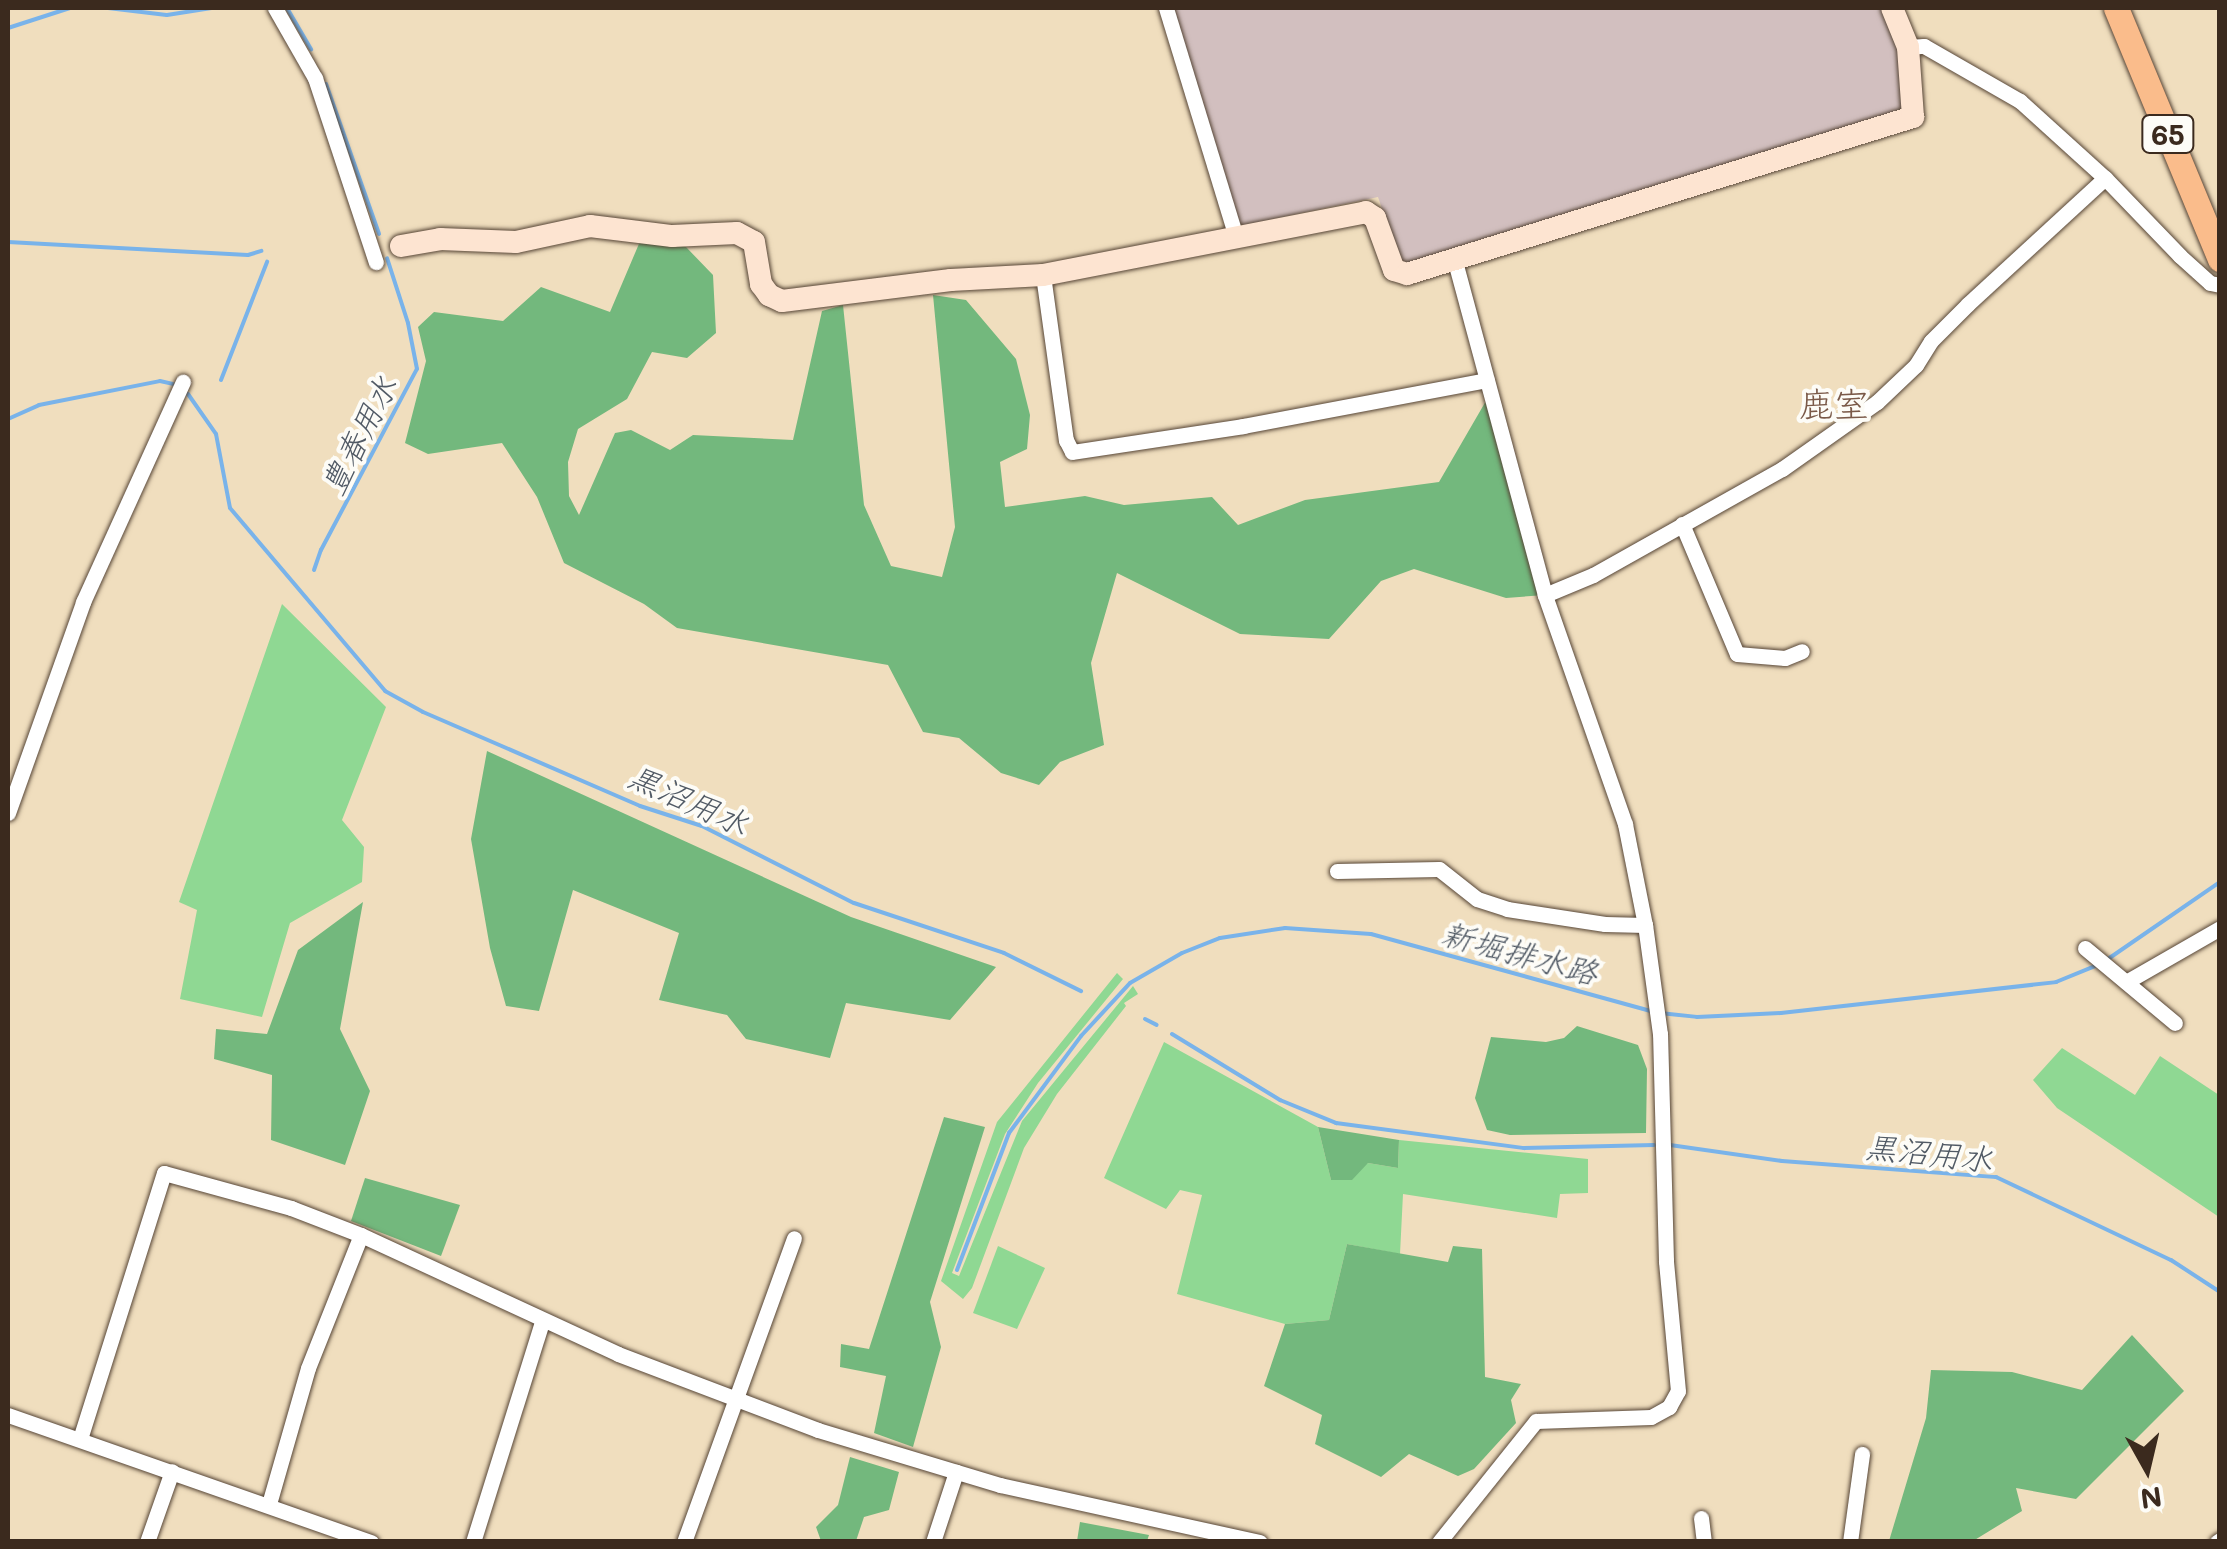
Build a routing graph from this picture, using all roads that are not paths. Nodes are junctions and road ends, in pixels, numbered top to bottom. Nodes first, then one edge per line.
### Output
1 (276, 8) edge
2 (1166, 8) edge
3 (1892, 8) edge
4 (2116, 8) edge
5 (1908, 47) junction
6 (2105, 178) junction
7 (1236, 237) junction
8 (400, 246) joint
9 (2220, 260) edge
10 (1455, 261) junction
11 (1043, 275) junction
12 (2220, 285) edge
13 (1486, 380) junction
14 (183, 382) dead end
15 (1682, 524) junction
16 (1545, 595) junction
17 (1802, 651) dead end
18 (8, 813) edge
19 (1337, 871) dead end
20 (1645, 925) junction
21 (2220, 928) edge
22 (2085, 948) dead end
23 (2120, 977) junction
24 (2175, 1023) dead end
25 (362, 1235) junction
26 (794, 1238) dead end
27 (542, 1322) junction
28 (737, 1402) junction
29 (8, 1414) edge
30 (80, 1440) junction
31 (1862, 1454) dead end
32 (172, 1470) junction
33 (956, 1472) junction
34 (269, 1504) junction
35 (1700, 1518) dead end
36 (147, 1542) edge
37 (371, 1542) edge
38 (473, 1542) edge
39 (684, 1542) edge
40 (933, 1542) edge
41 (1260, 1542) edge
42 (1439, 1542) edge
43 (1704, 1542) edge
44 (1850, 1542) edge

1 - 8 street
2 - 7 street
3 - 5 street
4 - 9 main road, 65
5 - 6 street
5 - 10 street
6 - 12 street
6 - 15 street
7 - 10 street
7 - 11 street
8 - 11 street
10 - 13 street
11 - 13 street
13 - 16 street
14 - 18 street
15 - 16 street
15 - 17 street
16 - 20 street
19 - 20 street
20 - 42 street
21 - 23 street
22 - 23 street
23 - 24 street
25 - 27 street
25 - 30 street
25 - 34 street
26 - 28 street
27 - 28 street
27 - 38 street
28 - 33 street
28 - 39 street
29 - 30 street
30 - 32 street
31 - 44 street
32 - 34 street
32 - 36 street
33 - 40 street
33 - 41 street
34 - 37 street
35 - 43 street

